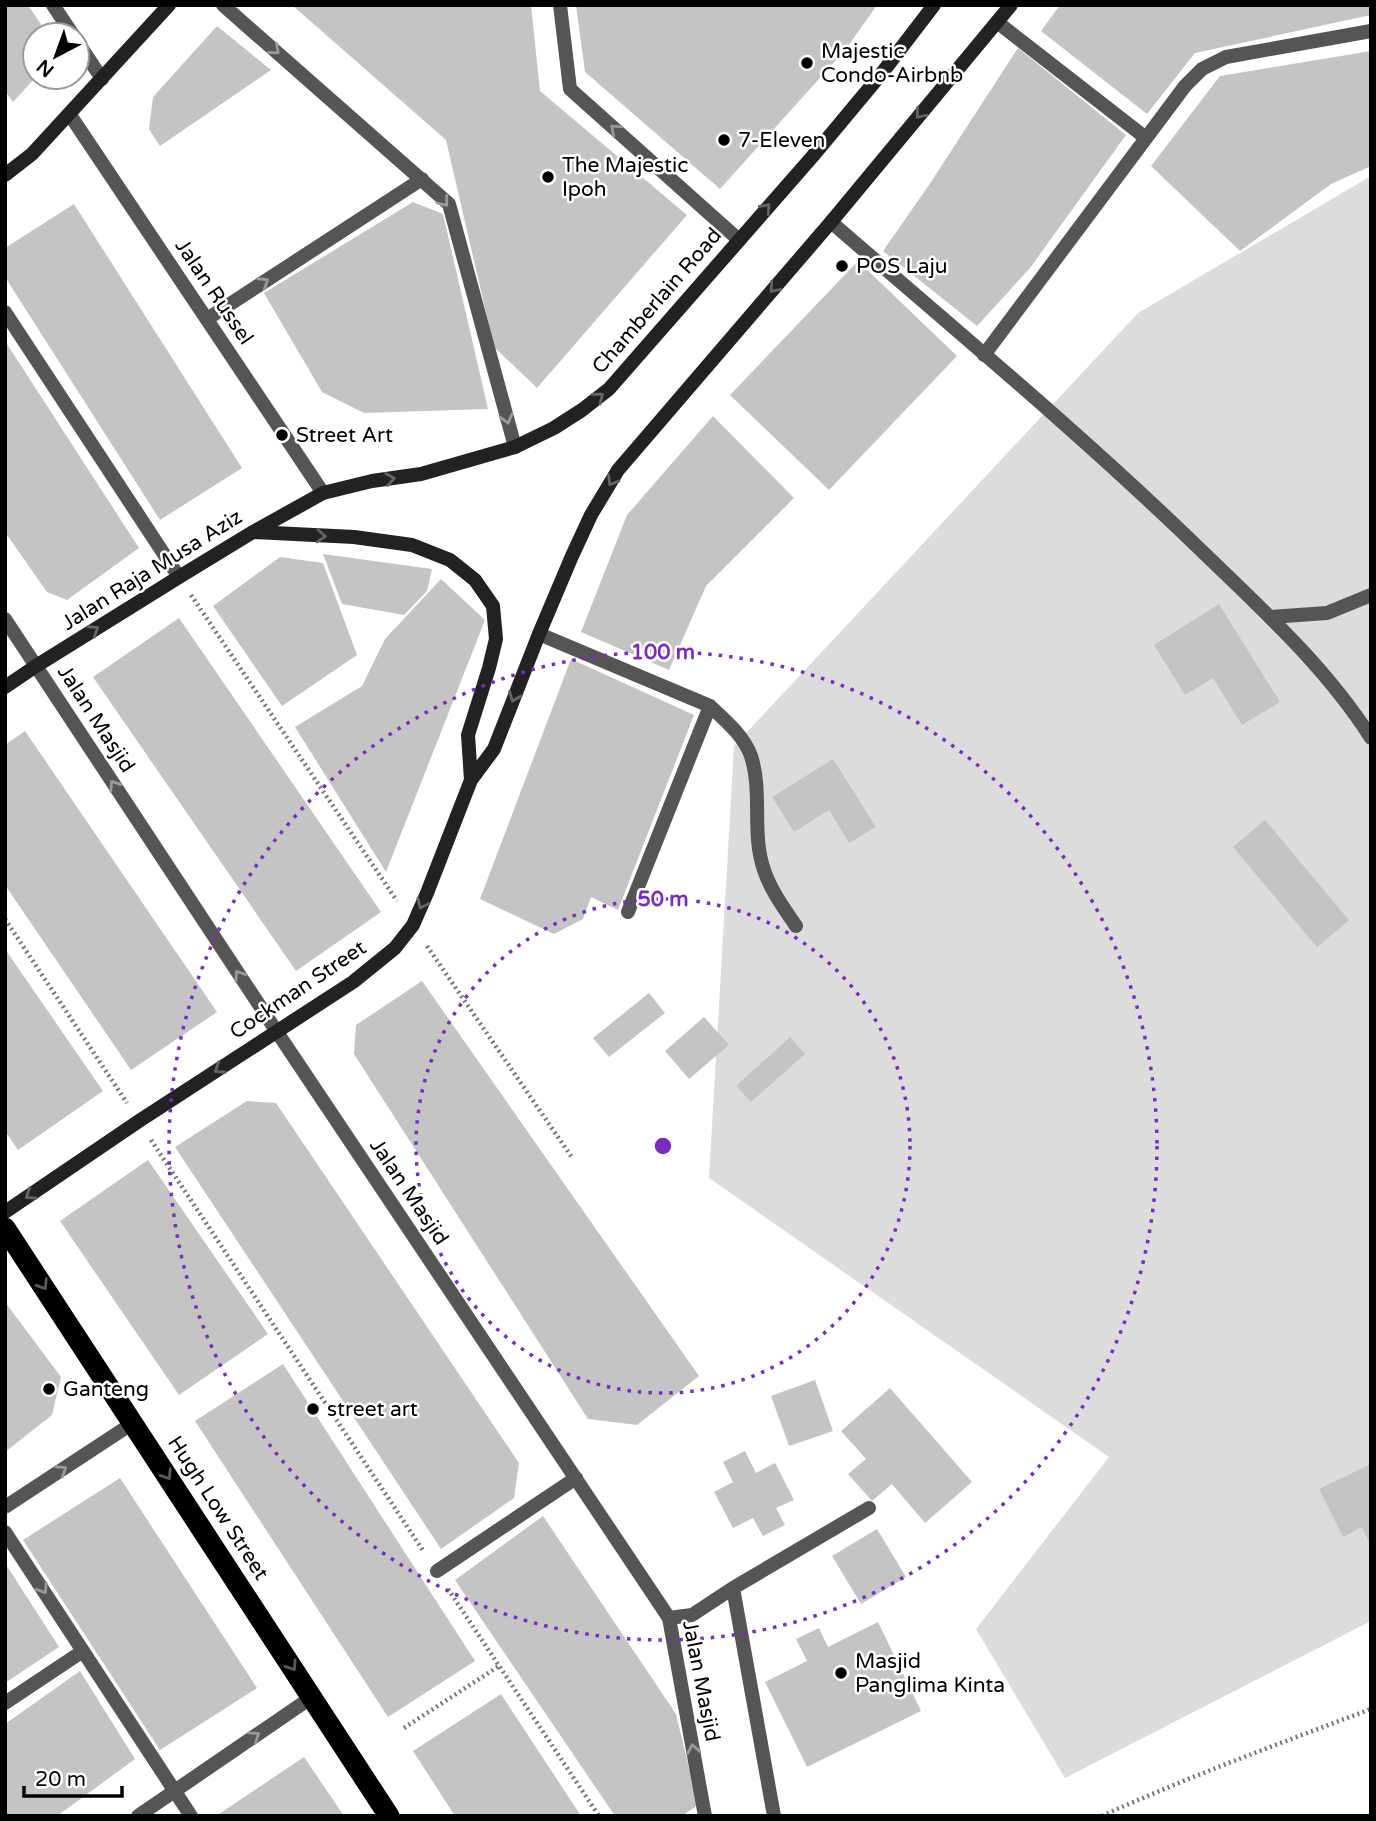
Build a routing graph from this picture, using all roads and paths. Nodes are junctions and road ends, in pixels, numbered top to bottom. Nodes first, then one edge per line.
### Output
1 (53, 5) edge
2 (170, 5) edge
3 (223, 5) edge
4 (560, 5) edge
5 (934, 5) edge
6 (1011, 5) edge
7 (64, 21) edge
8 (997, 22) junction
9 (1371, 31) edge
10 (91, 62) edge
11 (102, 79) junction
12 (70, 115) junction
13 (1146, 138) junction
14 (5, 175) edge
15 (422, 179) junction
16 (831, 222) junction
17 (739, 240) junction
18 (5, 312) edge
19 (207, 319) junction
20 (984, 355) junction
21 (515, 447) junction
22 (323, 493) junction
23 (253, 532) junction
24 (179, 577) junction
25 (1371, 595) edge
26 (1270, 617) junction
27 (5, 619) edge
28 (539, 634) junction
29 (36, 666) junction
30 (5, 687) edge
31 (710, 706) junction
32 (1371, 738) edge
33 (471, 780) junction
34 (628, 912) dead end
35 (5, 919) edge
36 (412, 925) junction
37 (796, 926) dead end
38 (276, 1032) junction
39 (139, 1121) junction
40 (573, 1159) dead end
41 (5, 1212) edge
42 (5, 1228) edge
43 (134, 1423) junction
44 (576, 1478) junction
45 (5, 1507) edge
46 (869, 1508) dead end
47 (5, 1532) edge
48 (437, 1571) junction
49 (733, 1588) junction
50 (670, 1618) junction
51 (83, 1651) junction
52 (499, 1666) junction
53 (312, 1697) junction
54 (5, 1703) edge
55 (1371, 1709) edge
56 (404, 1728) dead end
57 (174, 1791) junction
58 (138, 1816) edge
59 (191, 1816) edge
60 (389, 1816) edge
61 (598, 1816) edge
62 (705, 1816) edge
63 (774, 1816) edge
64 (1102, 1816) edge

1 - 7 street
2 - 11 main road
3 -> 15 street
17 -> 4 street
17 -> 5 main road, Chamberlain Road
6 - 8 main road
8 - 13 street
8 -> 16 main road
9 - 13 street
10 - 11 street
11 - 12 main road
12 - 14 main road
12 - 19 street, Jalan Russel
13 - 20 street
19 -> 15 street
15 -> 21 street
16 - 20 street
16 -> 28 main road
21 -> 17 main road, Chamberlain Road
18 - 24 street
19 - 22 street, Jalan Russel
20 - 26 street
22 -> 21 main road, Chamberlain Road
22 - 23 main road, Jalan Raja Musa Aziz
23 - 24 main road, Jalan Raja Musa Aziz
23 -> 33 main road
29 -> 24 main road, Jalan Raja Musa Aziz
24 - 36 path
25 - 26 street
26 - 32 street
27 - 29 street, Jalan Masjid
28 - 31 street
28 -> 33 main road, Cockman Street
29 - 30 main road, Jalan Raja Musa Aziz
38 -> 29 street, Jalan Masjid
31 - 34 street
31 - 37 street
33 -> 36 main road, Cockman Street
35 - 39 path
36 - 38 main road, Cockman Street
36 - 40 path
38 -> 39 main road, Cockman Street
38 - 44 street, Jalan Masjid
39 -> 41 main road, Cockman Street
39 - 48 path
42 -> 43 highway, Hugh Low Street
45 -> 43 street
43 -> 53 highway, Hugh Low Street
44 - 48 street
44 - 50 street, Jalan Masjid
46 - 49 street
47 -> 51 street
48 - 52 path
49 - 50 street
49 - 63 street
62 -> 50 street, Jalan Masjid
51 - 54 street
51 - 57 street
52 - 56 path
52 - 61 path
57 -> 53 street
53 - 60 highway, Hugh Low Street
55 - 64 path
57 - 58 street
57 - 59 street

